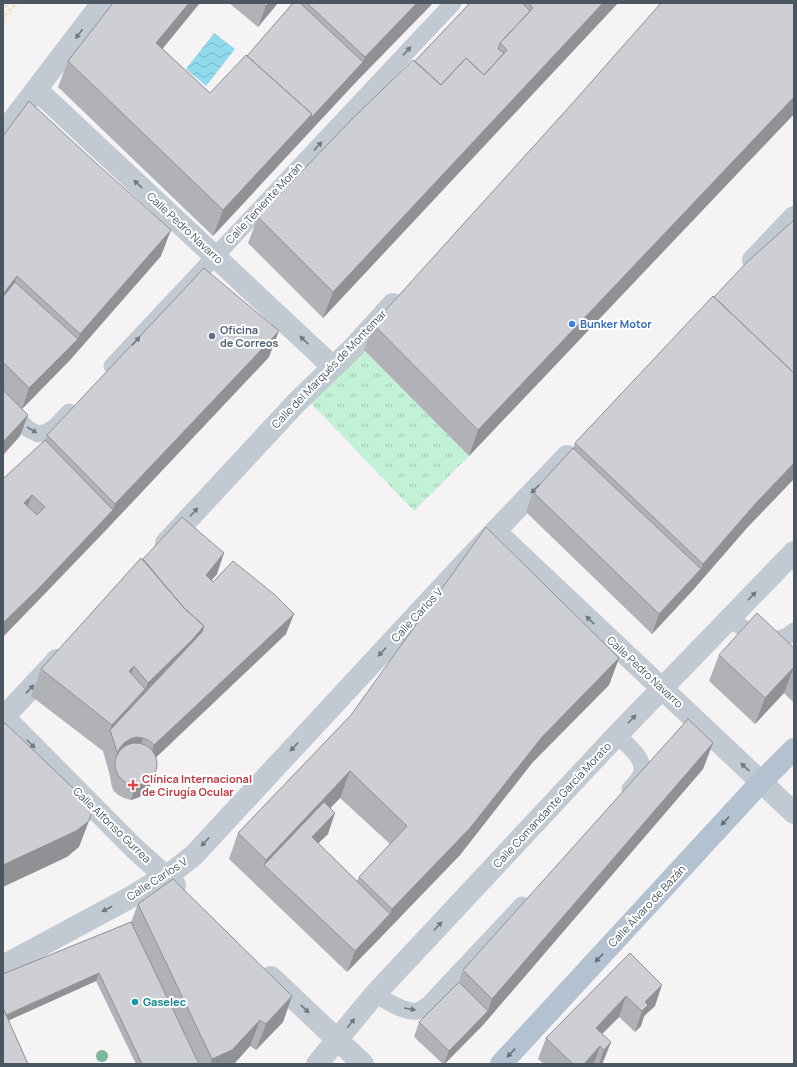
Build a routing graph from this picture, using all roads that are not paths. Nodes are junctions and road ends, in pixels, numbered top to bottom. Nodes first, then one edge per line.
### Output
1 (102, 3) edge
2 (453, 3) edge
3 (36, 90) junction
4 (3, 133) edge
5 (794, 217) edge
6 (215, 256) junction
7 (739, 275) edge
8 (408, 288) edge
9 (333, 367) junction
10 (103, 376) edge
11 (82, 398) edge
12 (3, 404) edge
13 (580, 442) edge
14 (495, 531) junction
15 (794, 552) edge
16 (150, 560) edge
17 (729, 620) junction
18 (794, 631) edge
19 (69, 647) edge
20 (662, 689) junction
21 (3, 717) edge
22 (617, 735) junction
23 (794, 749) edge
24 (761, 782) junction
25 (620, 799) edge
26 (794, 813) edge
27 (165, 876) junction
28 (530, 896) edge
29 (188, 898) edge
30 (257, 963) edge
31 (3, 966) edge
32 (375, 994) junction
33 (337, 1040) junction
34 (317, 1064) edge
35 (363, 1064) edge
36 (501, 1064) edge

1 -> 3 street
6 -> 2 lane, Calle Teniente Morán
3 - 4 street
6 -> 3 street, Calle Pedro Navarro
5 - 7 street
9 -> 6 street, Calle Pedro Navarro
10 -> 6 lane, Calle Teniente Morán
8 - 9 street, Calle del Marqués de Montemar
16 -> 9 street, Calle del Marqués de Montemar
12 -> 11 lane
13 -> 14 street, Calle Carlos V
20 -> 14 street, Calle Pedro Navarro
14 -> 27 street, Calle Carlos V
17 -> 15 street, Calle Comandante García Morato
17 - 18 lane
17 - 20 street, Calle Comandante García Morato
21 -> 19 street
22 -> 20 street, Calle Comandante García Morato
24 -> 20 street, Calle Pedro Navarro
21 -> 27 street, Calle Alfonso Gurrea
22 - 25 lane
32 -> 22 street, Calle Comandante García Morato
23 - 24 main road, Calle Álvaro de Bazán
24 - 26 street, Calle Pedro Navarro
24 -> 36 main road, Calle Álvaro de Bazán
27 - 29 street, Calle Alfonso Gurrea
27 -> 31 street, Calle Carlos V
32 -> 28 lane
30 -> 33 street
33 -> 32 street, Calle Comandante García Morato
33 - 34 street, Calle Comandante García Morato
33 - 35 street

